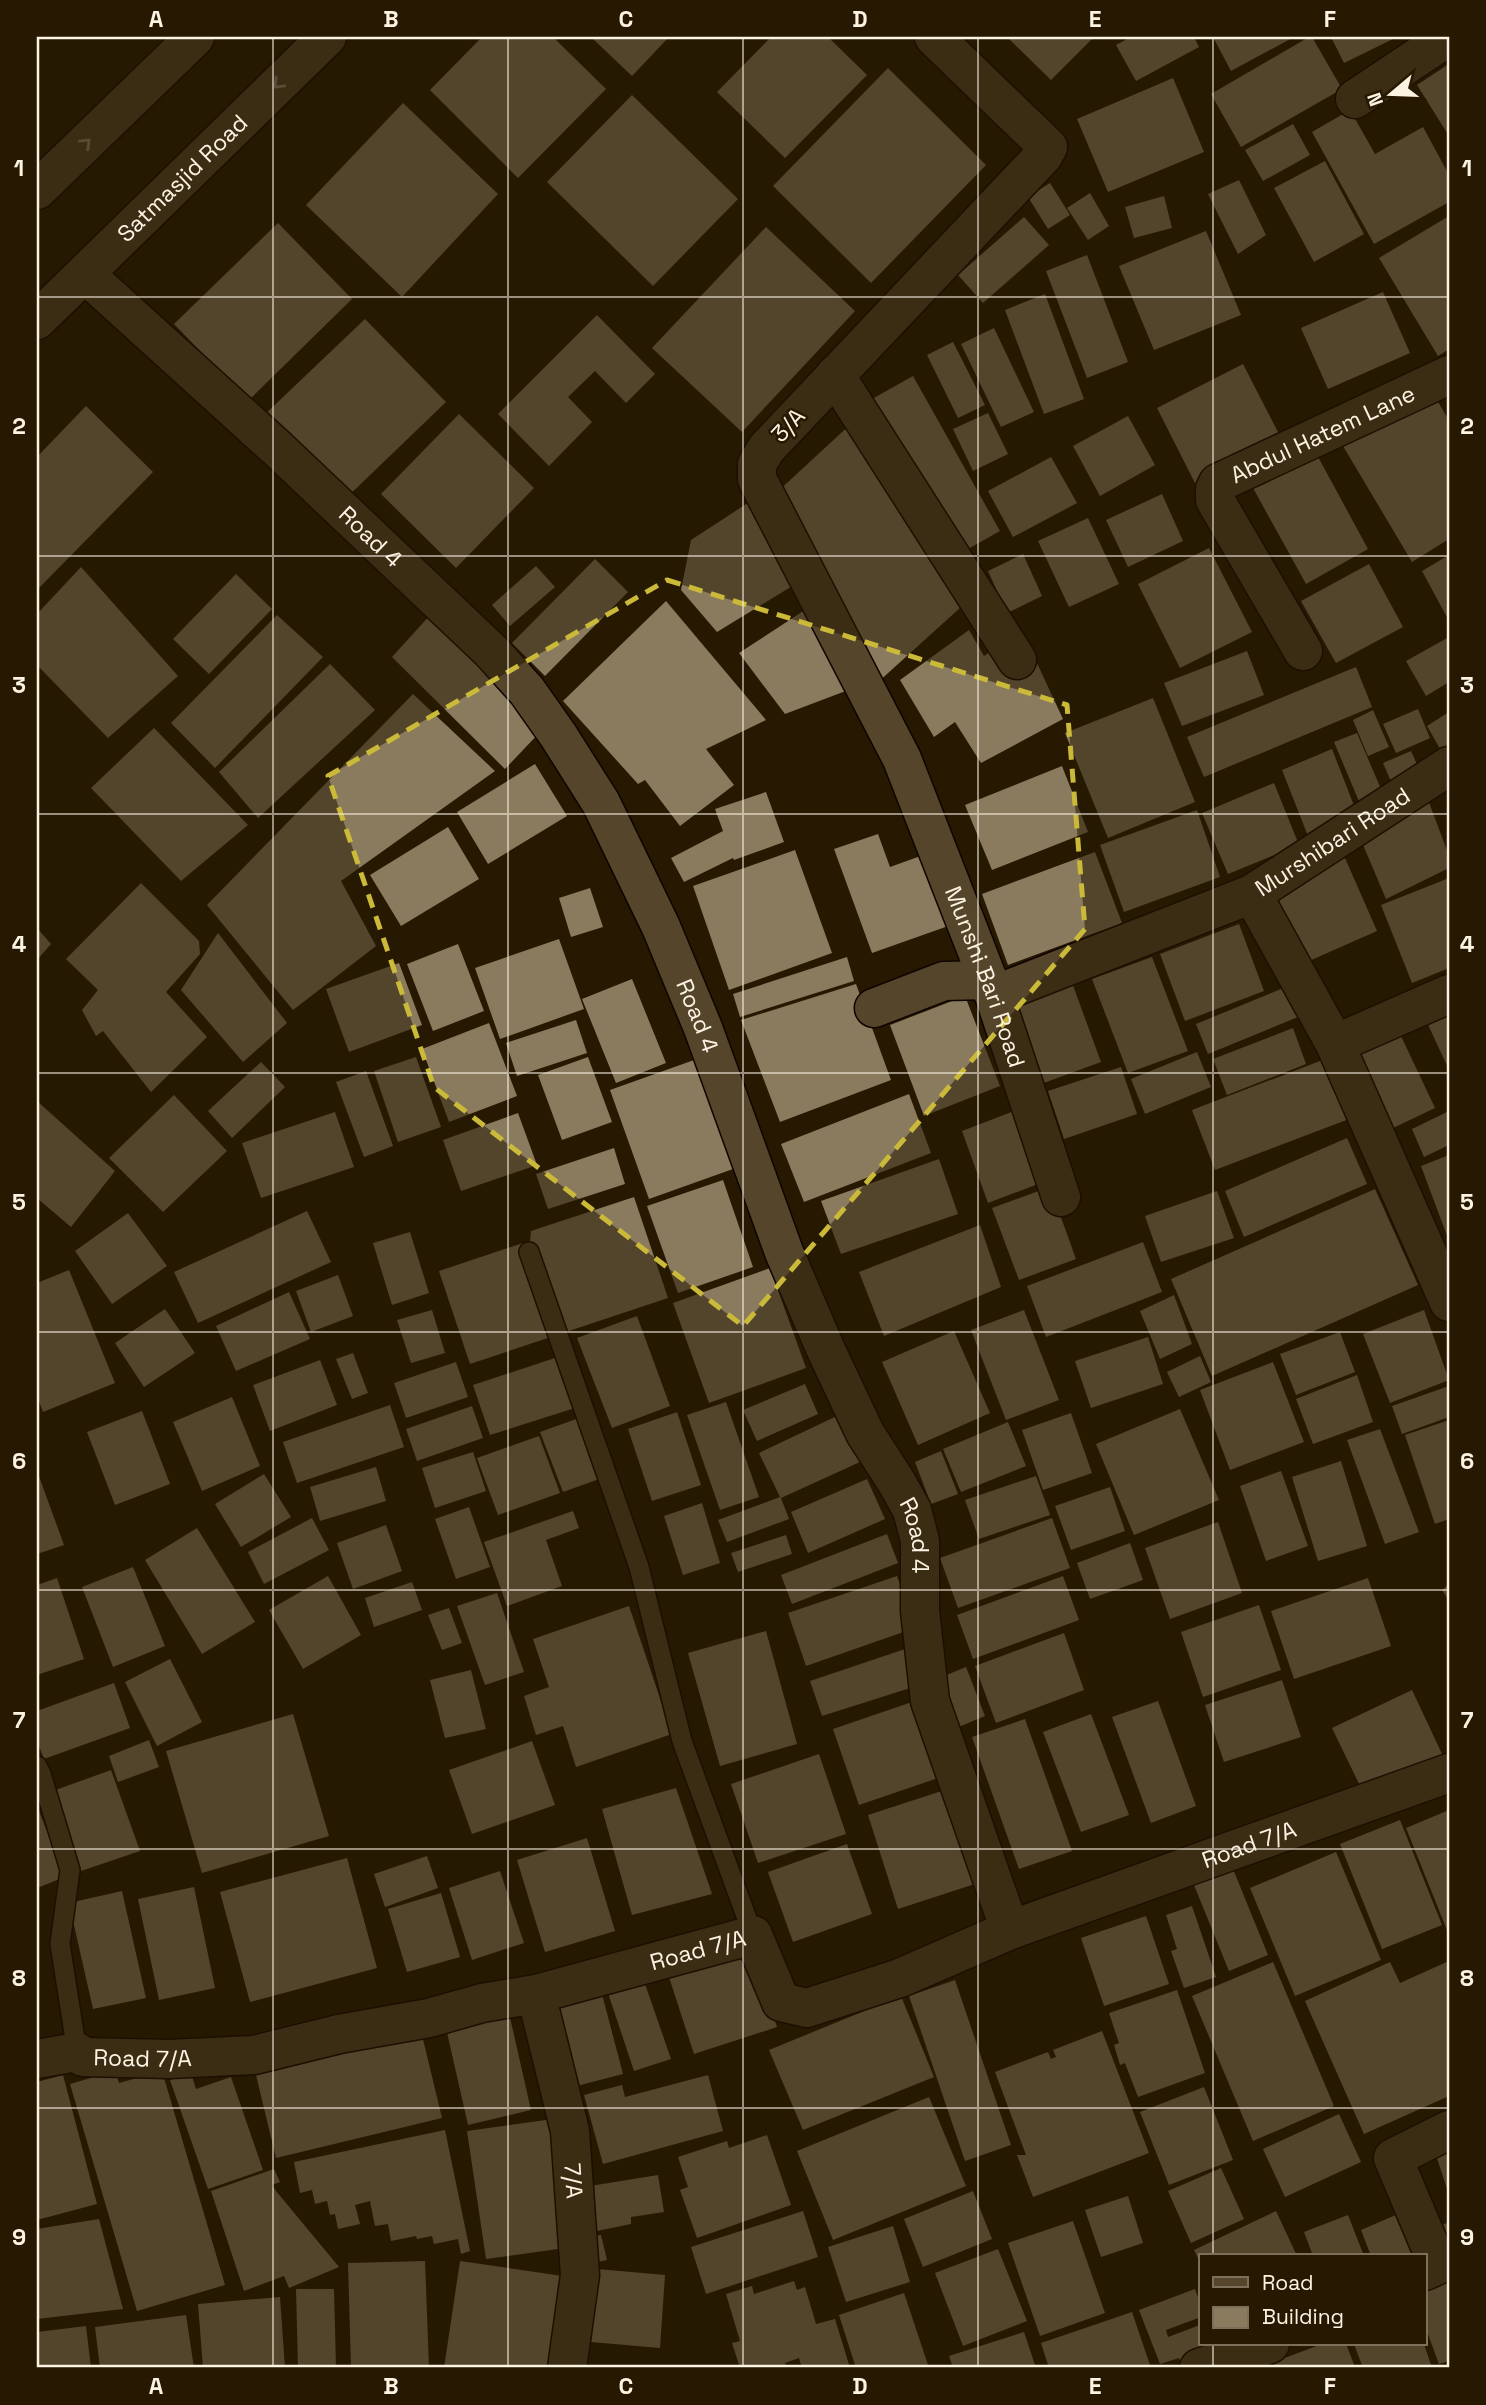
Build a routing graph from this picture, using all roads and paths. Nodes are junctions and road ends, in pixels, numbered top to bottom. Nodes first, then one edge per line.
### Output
1 (195, 37) edge
2 (327, 37) edge
3 (934, 37) edge
4 (1448, 37) edge
5 (1354, 99) dead end
6 (37, 190) edge
7 (85, 274) junction
8 (37, 320) edge
9 (835, 375) junction
10 (1449, 375) edge
11 (1303, 651) dead end
12 (1017, 660) dead end
13 (902, 759) joint
14 (1449, 766) edge
15 (1252, 894) junction
16 (991, 987) junction
17 (1449, 994) edge
18 (874, 1008) dead end
19 (1335, 1044) junction
20 (1060, 1197) dead end
21 (529, 1252) dead end
22 (1449, 1302) edge
23 (37, 1766) edge
24 (1449, 1773) edge
25 (1010, 1930) junction
26 (753, 1935) junction
27 (536, 1994) junction
28 (77, 2052) junction
29 (37, 2059) edge
30 (1449, 2130) edge
31 (1426, 2271) edge
32 (1264, 2346) edge
33 (567, 2368) edge
34 (1199, 2368) edge

6 -> 1 street
2 -> 7 street, Satmasjid Road
3 - 9 street, 3/A
4 - 5 street
7 - 8 street, Satmasjid Road
7 - 25 street, Road 4
9 - 12 street
9 - 13 street, 3/A
10 - 11 street, Abdul Hatem Lane
13 - 16 street, Munshi Bari Road
14 - 15 street, Murshibari Road
15 - 16 street
15 - 19 street, Murshibari Road
16 - 18 street
16 - 20 street, Munshi Bari Road
17 - 19 street
19 - 22 street, Murshibari Road
21 - 26 lane
23 - 28 lane
24 - 25 street, Road 7/A
25 - 26 street, Road 7/A
26 - 27 street, Road 7/A
27 - 28 street, Road 7/A
27 - 33 street, 7/A
28 - 29 street, Road 7/A
30 - 31 street
32 - 34 street

